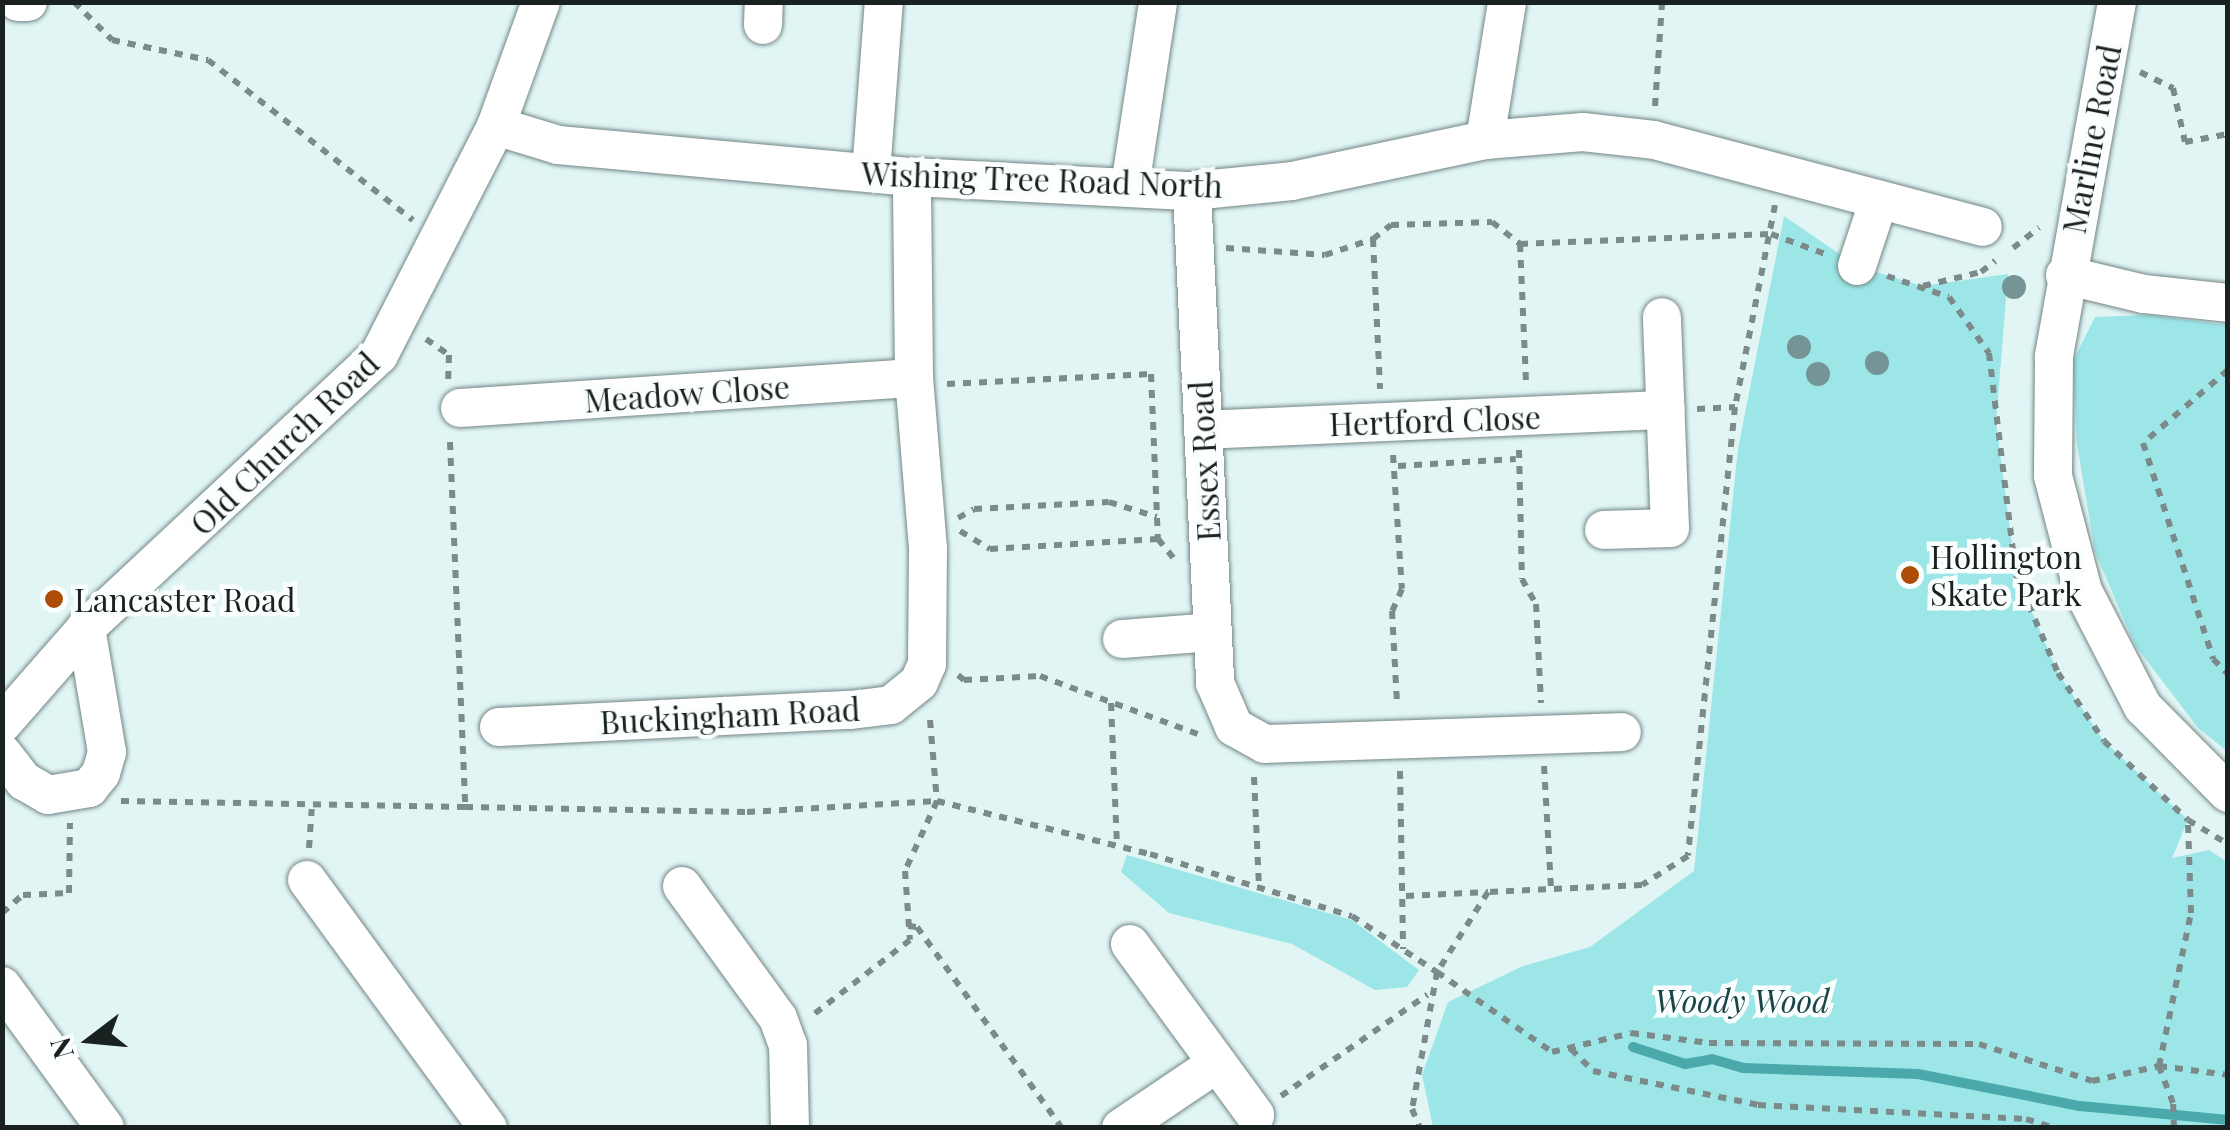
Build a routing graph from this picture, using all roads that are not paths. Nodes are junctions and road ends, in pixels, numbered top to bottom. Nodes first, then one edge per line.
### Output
1 (18, 2) edge
2 (28, 2) edge
3 (541, 2) edge
4 (884, 2) edge
5 (1158, 2) edge
6 (1507, 2) edge
7 (2118, 2) edge
8 (496, 126) junction
9 (1485, 140) junction
10 (871, 174) junction
11 (912, 176) junction
12 (1130, 186) junction
13 (1192, 192) junction
14 (1879, 200) junction
15 (1983, 227) dead end
16 (1857, 266) road end
17 (2065, 274) junction
18 (2228, 302) edge
19 (1662, 316) dead end
20 (915, 382) junction
21 (452, 407) road end
22 (1666, 410) junction
23 (1203, 430) junction
24 (1604, 530) dead end
25 (86, 628) junction
26 (1212, 632) junction
27 (1122, 638) dead end
28 (2, 724) edge
29 (499, 727) dead end
30 (1622, 732) dead end
31 (2, 753) edge
32 (2228, 793) edge
33 (308, 880) dead end
34 (682, 886) dead end
35 (1130, 944) dead end
36 (2, 986) edge
37 (1216, 1064) junction
38 (1255, 1115) road end
39 (105, 1128) edge
40 (488, 1128) edge
41 (790, 1128) edge
42 (1121, 1128) edge

1 - 2 street
3 - 8 street, Old Church Road
4 - 10 street
5 - 12 street
6 - 9 street
7 - 17 street, Marline Road
8 - 10 street, Wishing Tree Road North
8 - 25 street, Old Church Road
9 - 13 street, Wishing Tree Road North
9 - 14 street, Wishing Tree Road North
10 - 11 street, Wishing Tree Road North
11 - 12 street, Wishing Tree Road North
11 - 20 street
12 - 13 street, Wishing Tree Road North
13 - 23 street, Essex Road
14 - 15 street, Wishing Tree Road North
14 - 16 street
17 - 18 street
17 - 32 street, Marline Road
19 - 22 street
20 - 21 street, Meadow Close
20 - 29 street, Buckingham Road
22 - 23 street, Hertford Close
22 - 24 street
23 - 26 street, Essex Road
25 - 28 street, Old Church Road
25 - 31 street
26 - 27 street
26 - 30 street, Essex Road
33 - 40 street
34 - 41 street
35 - 37 street
36 - 39 street
37 - 38 street
37 - 42 street

